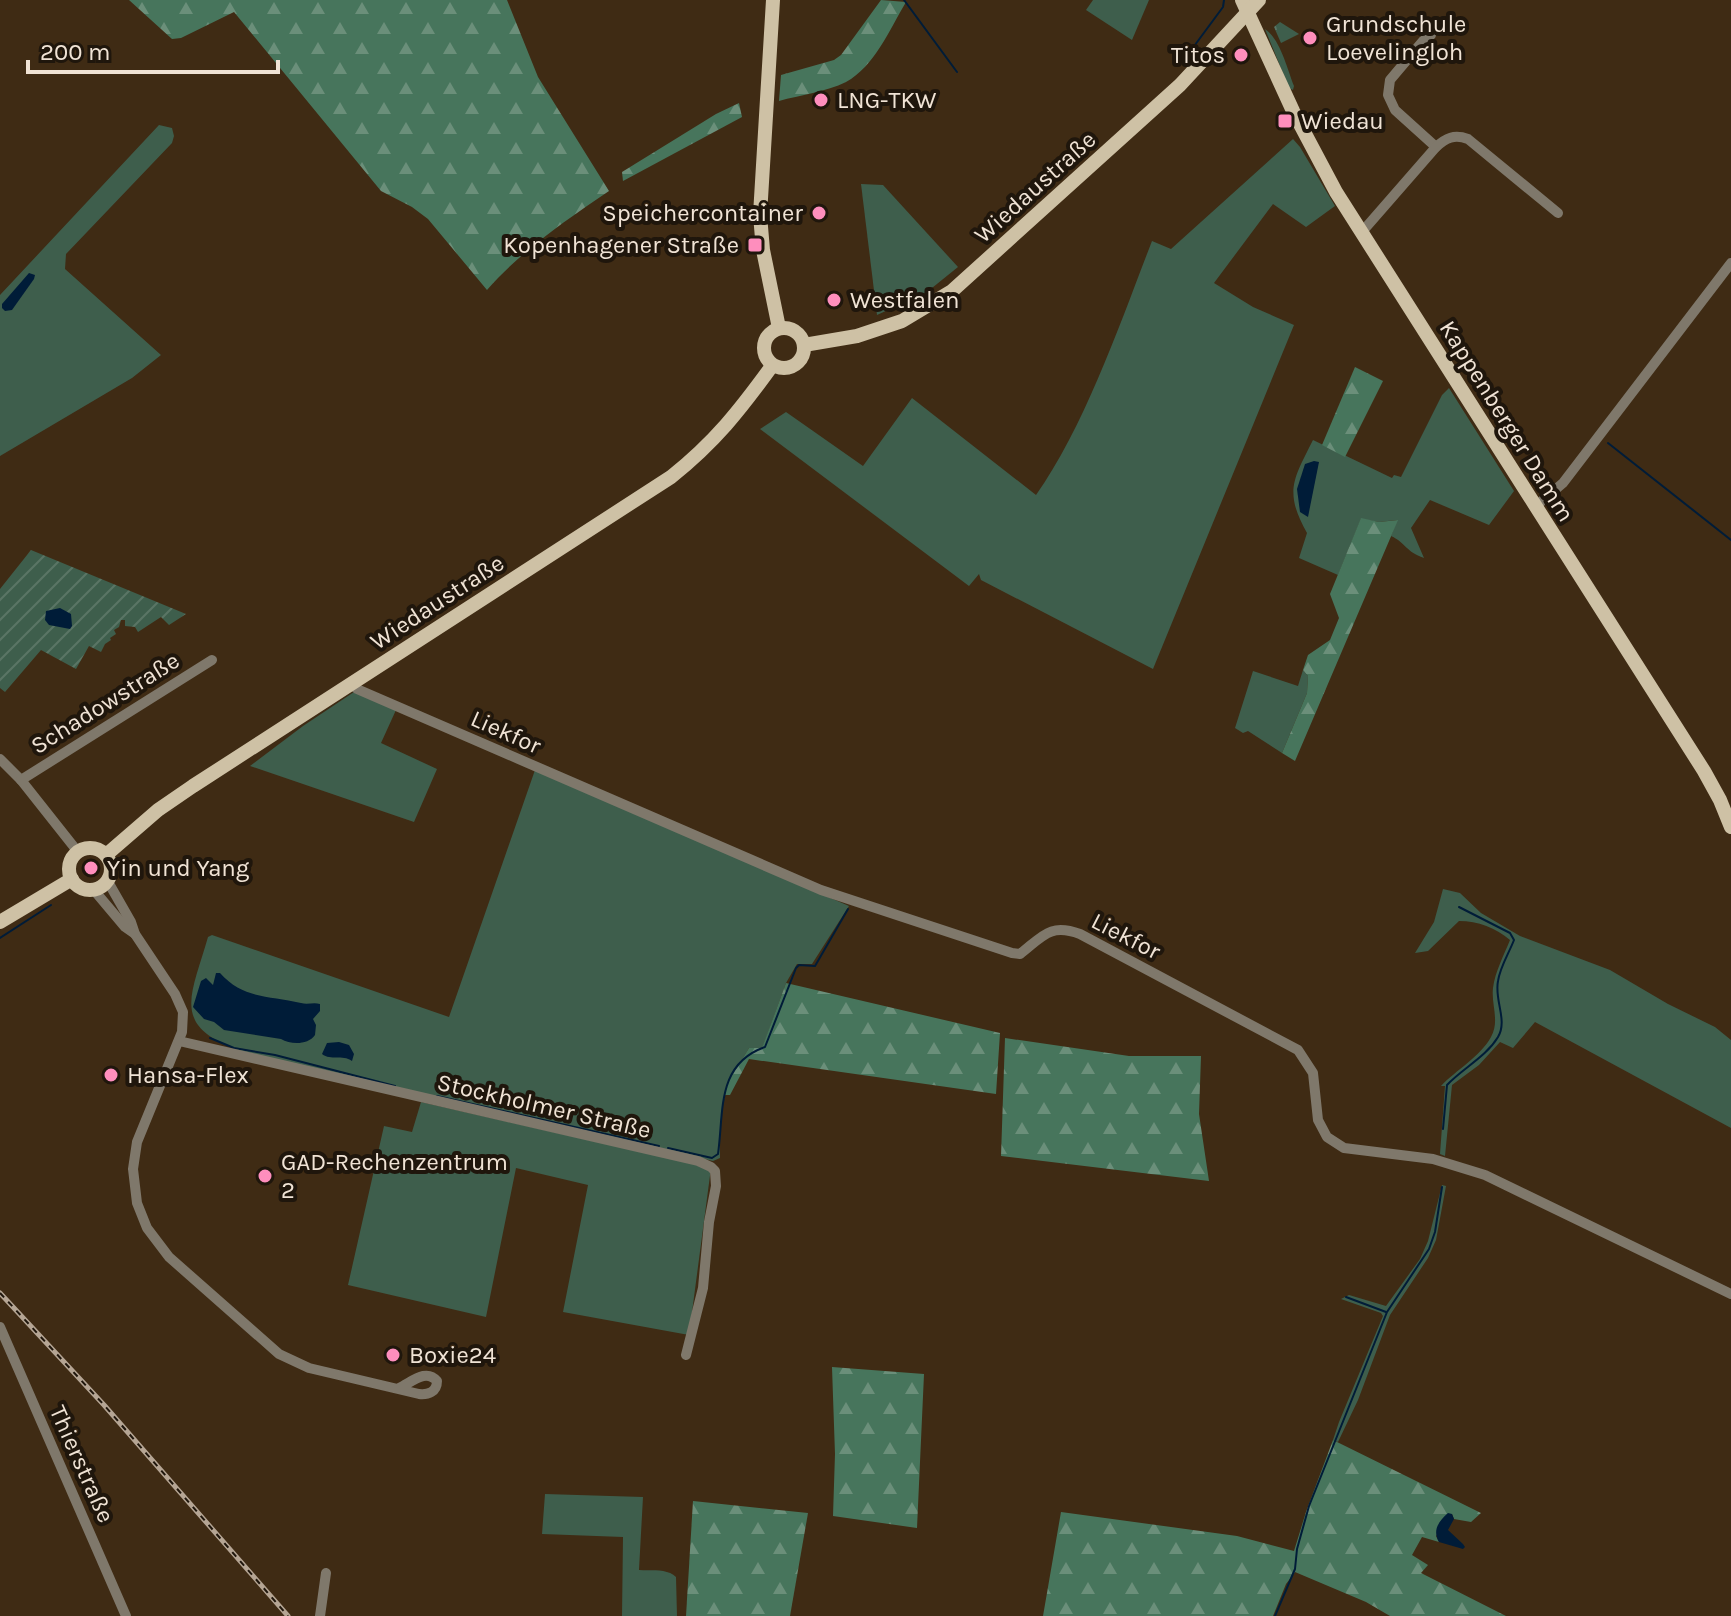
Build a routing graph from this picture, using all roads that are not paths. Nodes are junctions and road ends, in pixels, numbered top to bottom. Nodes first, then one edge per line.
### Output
1 (773, 0) edge
2 (1249, 4) edge
3 (1431, 35) dead end
4 (1436, 147) junction
5 (1558, 213) dead end
6 (1361, 233) junction
7 (1731, 263) edge
8 (779, 328) junction
9 (804, 345) junction
10 (772, 366) junction
11 (1536, 506) junction
12 (212, 660) dead end
13 (351, 684) junction
14 (0, 759) edge
15 (21, 780) junction
16 (1731, 827) edge
17 (78, 852) junction
18 (106, 855) junction
19 (72, 879) junction
20 (107, 880) junction
21 (93, 889) junction
22 (0, 922) edge
23 (135, 934) junction
24 (179, 1041) junction
25 (1731, 1294) edge
26 (0, 1327) edge
27 (686, 1355) dead end
28 (399, 1388) dead end
29 (326, 1573) dead end
30 (126, 1616) edge
31 (320, 1616) edge

1 - 8 main road
2 - 6 main road, Kappenberger Damm
2 - 9 main road, Wiedaustraße
3 - 4 street
4 - 5 street
4 - 6 street
6 - 11 main road, Kappenberger Damm
7 - 11 street
8 - 9 main road
8 - 10 main road
9 - 10 main road
10 - 13 main road, Wiedaustraße
11 - 16 main road, Kappenberger Damm
12 - 15 street, Schadowstraße
13 - 18 main road, Wiedaustraße
13 - 25 street, Liekfor
14 - 15 street
15 - 17 street
17 - 18 main road
17 - 19 main road
18 - 20 main road
19 - 21 main road
19 - 22 main road
20 - 21 main road
20 - 23 street
21 - 23 street
23 - 24 street
24 - 27 street, Stockholmer Straße
24 - 28 street
26 - 30 street, Thierstraße
29 - 31 street

